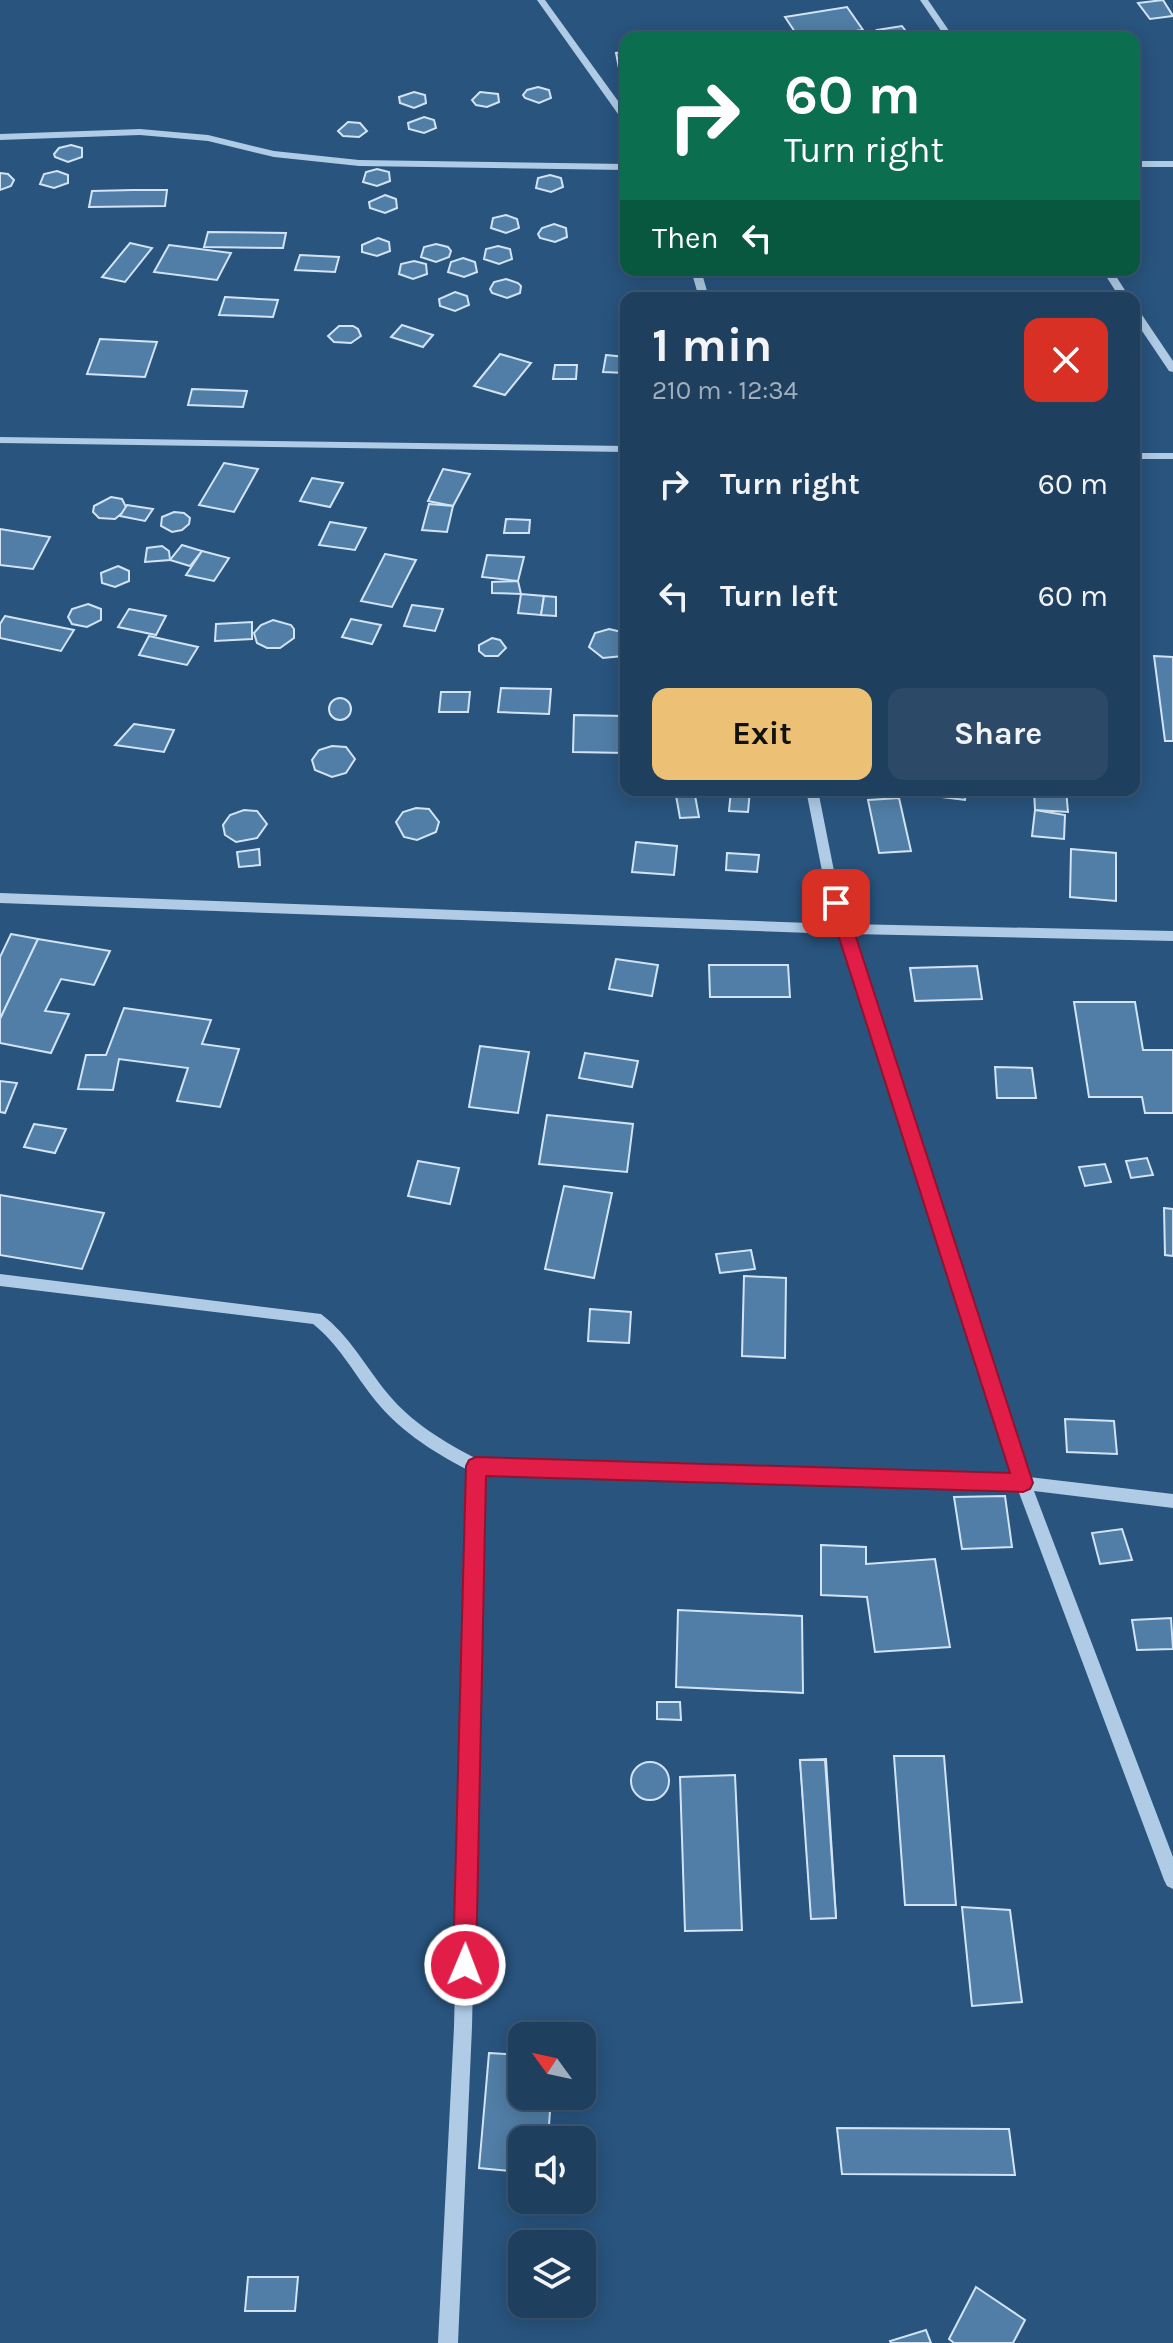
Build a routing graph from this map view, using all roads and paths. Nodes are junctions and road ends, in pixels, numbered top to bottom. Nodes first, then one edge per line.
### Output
1 (541, 0) edge
2 (924, 0) edge
3 (946, 32) edge
4 (620, 111) edge
5 (0, 137) edge
6 (1140, 164) edge
7 (1173, 164) edge
8 (620, 167) edge
9 (1140, 320) edge
10 (1173, 369) edge
11 (0, 440) edge
12 (620, 449) edge
13 (1140, 456) edge
14 (1173, 456) edge
15 (813, 796) edge
16 (0, 898) edge
17 (844, 929) junction
18 (1173, 936) edge
19 (0, 1280) edge
20 (476, 1466) junction
21 (1023, 1483) junction
22 (1173, 1501) edge
23 (1173, 1880) edge
24 (448, 2343) edge

1 - 4 street
2 - 3 street
5 - 8 street
6 - 7 street
9 - 10 street
11 - 12 street
13 - 14 street
15 - 17 street
16 - 17 street
17 - 18 street
17 - 21 street
19 - 20 street
20 - 21 street
20 - 24 street
21 - 22 street
21 - 23 street

